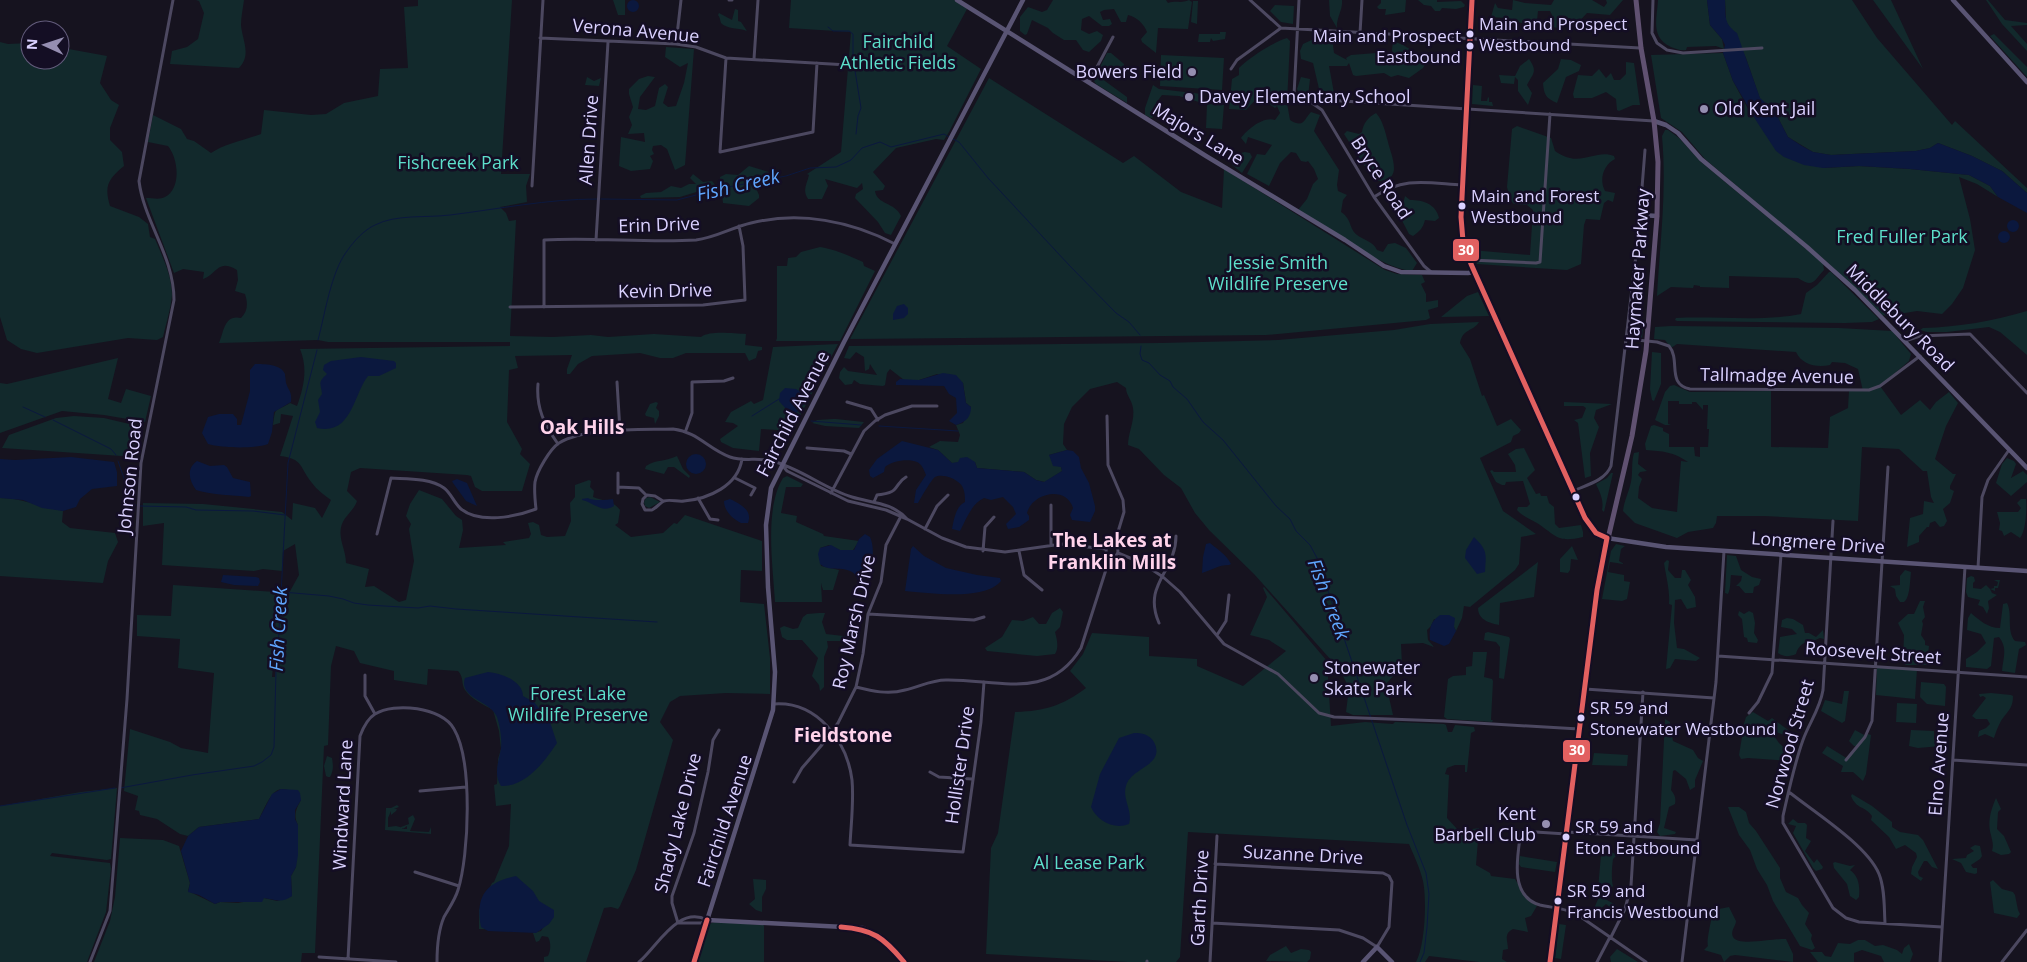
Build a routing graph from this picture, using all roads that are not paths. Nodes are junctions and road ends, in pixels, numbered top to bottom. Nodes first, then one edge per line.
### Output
1 (173, 0) edge
2 (543, 0) edge
3 (681, 0) edge
4 (758, 0) edge
5 (957, 0) edge
6 (1023, 0) edge
7 (1250, 0) edge
8 (1299, 0) edge
9 (1362, 0) edge
10 (1472, 0) edge
11 (1636, 0) edge
12 (1653, 0) edge
13 (1953, 0) edge
14 (965, 2) edge
15 (1281, 28) junction
16 (1297, 29) junction
17 (1006, 32) junction
18 (1360, 33) junction
19 (1113, 37) dead end
20 (540, 38) junction
21 (1470, 39) junction
22 (608, 42) junction
23 (676, 44) junction
24 (1641, 48) junction
25 (1762, 48) dead end
26 (726, 58) junction
27 (754, 59) junction
28 (817, 63) junction
29 (848, 65) dead end
30 (1231, 69) dead end
31 (1089, 82) junction
32 (2027, 82) edge
33 (1306, 100) junction
34 (1326, 100) junction
35 (1466, 109) junction
36 (1322, 110) junction
37 (1550, 114) junction
38 (1654, 121) junction
39 (1645, 150) dead end
40 (1462, 185) junction
41 (532, 186) dead end
42 (1374, 197) junction
43 (1640, 215) junction
44 (1658, 216) junction
45 (739, 226) junction
46 (596, 240) junction
47 (895, 244) junction
48 (1470, 260) junction
49 (1475, 272) junction
50 (1431, 273) junction
51 (510, 307) dead end
52 (544, 307) junction
53 (1626, 339) junction
54 (1905, 341) junction
55 (1920, 356) junction
56 (733, 378) dead end
57 (617, 382) dead end
58 (538, 384) dead end
59 (2027, 393) edge
60 (848, 402) dead end
61 (937, 406) dead end
62 (1107, 416) dead end
63 (878, 420) junction
64 (686, 430) junction
65 (620, 431) junction
66 (558, 444) junction
67 (807, 448) dead end
68 (2009, 450) junction
69 (851, 454) junction
70 (742, 459) junction
71 (782, 465) junction
72 (1888, 467) dead end
73 (2027, 468) edge
74 (618, 473) dead end
75 (906, 477) dead end
76 (735, 478) junction
77 (618, 488) junction
78 (833, 488) junction
79 (1572, 491) junction
80 (618, 493) dead end
81 (831, 493) junction
82 (646, 495) junction
83 (752, 495) dead end
84 (948, 495) dead end
85 (698, 498) junction
86 (664, 501) junction
87 (874, 502) junction
88 (1051, 506) dead end
89 (902, 515) junction
90 (994, 517) dead end
91 (718, 520) dead end
92 (1833, 521) dead end
93 (925, 529) junction
94 (377, 534) dead end
95 (1176, 536) dead end
96 (1607, 538) junction
97 (1051, 545) junction
98 (1114, 545) junction
99 (1106, 549) junction
100 (1019, 550) junction
101 (983, 551) junction
102 (1724, 551) junction
103 (1118, 553) junction
104 (1781, 555) junction
105 (1110, 557) junction
106 (1832, 558) junction
107 (1882, 561) junction
108 (1965, 567) junction
109 (1978, 568) junction
110 (2027, 571) edge
111 (1162, 576) junction
112 (1042, 590) dead end
113 (1229, 595) dead end
114 (868, 614) junction
115 (984, 617) dead end
116 (1159, 623) dead end
117 (1216, 635) junction
118 (1718, 656) junction
119 (1774, 660) junction
120 (1825, 663) junction
121 (1876, 666) junction
122 (1958, 672) junction
123 (365, 675) dead end
124 (2027, 677) edge
125 (984, 682) junction
126 (856, 687) junction
127 (1584, 689) junction
128 (1643, 692) junction
129 (1714, 698) junction
130 (774, 704) junction
131 (375, 714) junction
132 (1749, 714) dead end
133 (1579, 729) junction
134 (719, 730) dead end
135 (832, 732) junction
136 (1846, 760) dead end
137 (1953, 760) junction
138 (2027, 765) edge
139 (930, 772) dead end
140 (972, 780) junction
141 (794, 782) dead end
142 (466, 787) junction
143 (420, 791) dead end
144 (1789, 792) junction
145 (1566, 833) junction
146 (1216, 836) dead end
147 (1635, 836) junction
148 (1697, 840) junction
149 (1215, 864) junction
150 (415, 872) dead end
151 (459, 886) junction
152 (1557, 908) junction
153 (708, 920) junction
154 (678, 923) junction
155 (1212, 923) junction
156 (1885, 923) junction
157 (1942, 927) junction
158 (2027, 930) edge
159 (1610, 937) junction
160 (1377, 947) junction
161 (319, 957) dead end
162 (348, 959) junction
163 (90, 962) edge
164 (396, 962) edge
165 (437, 962) edge
166 (639, 962) edge
167 (694, 962) edge
168 (904, 962) edge
169 (1210, 962) edge
170 (1363, 962) edge
171 (1392, 962) edge
172 (1550, 962) edge
173 (1597, 962) edge
174 (1646, 962) edge
175 (1682, 962) edge
176 (1940, 962) edge
177 (2002, 962) edge

1 - 163 street, Johnson Road
2 - 20 street
3 - 23 street
4 - 27 street
5 - 14 street, Majors Lane
6 - 17 street, Fairchild Avenue
7 - 15 street
8 - 16 street
9 - 18 street
10 - 21 street
11 - 24 main road, Haymaker Parkway
12 - 25 street
13 - 32 street
14 - 17 street, Majors Lane
15 - 16 street
15 - 30 street
16 - 18 street
16 - 33 street
17 - 31 street, Majors Lane
17 - 47 street, Fairchild Avenue
18 - 21 street
19 - 31 street
20 - 22 street, Verona Avenue
20 - 41 street
21 - 24 street
21 - 35 street
22 - 23 street, Verona Avenue
22 - 46 street, Allen Drive
23 - 26 street, Verona Avenue
24 - 38 main road, Haymaker Parkway
26 - 27 street, Verona Avenue
26 - 28 street
27 - 28 street, Verona Avenue
28 - 29 street, Verona Avenue
31 - 50 street, Majors Lane
33 - 34 street
33 - 36 street, Bryce Road
34 - 35 street
34 - 36 street
35 - 37 street
35 - 40 street
36 - 42 street, Bryce Road
37 - 38 street
37 - 48 street
38 - 44 main road, Haymaker Parkway
38 - 54 street, Middlebury Road
39 - 43 street
40 - 42 street
40 - 48 street
42 - 50 street, Bryce Road
43 - 44 street
43 - 53 street
44 - 96 main road, Haymaker Parkway
45 - 46 street, Erin Drive
45 - 47 street, Erin Drive
45 - 52 street, Kevin Drive
46 - 52 street, Erin Drive
47 - 71 street, Fairchild Avenue
48 - 49 street
49 - 50 street, Majors Lane
49 - 79 street
51 - 52 street, Kevin Drive
53 - 55 street, Tallmadge Avenue
53 - 79 street
54 - 55 street, Middlebury Road
54 - 59 street
55 - 68 street, Middlebury Road
56 - 64 street
57 - 65 street
58 - 66 street
60 - 63 street
61 - 63 street
62 - 98 street
63 - 69 street
64 - 65 street
64 - 70 street
65 - 66 street
66 - 94 street
67 - 69 street
68 - 73 street, Middlebury Road
68 - 109 street
69 - 78 street
70 - 71 street
70 - 76 street
71 - 78 street
71 - 81 street
71 - 130 street, Fairchild Avenue
72 - 107 street
74 - 77 street
75 - 87 street
76 - 83 street
76 - 85 street
77 - 80 street
77 - 82 street
78 - 81 street
78 - 87 street
79 - 96 street
81 - 89 street
82 - 86 street
82 - 86 street
84 - 93 street
85 - 86 street
85 - 91 street
87 - 89 street
88 - 97 street
89 - 93 street
89 - 114 street, Roy Marsh Drive
90 - 101 street
92 - 106 street, Norwood Street
93 - 101 street
95 - 111 street
96 - 102 street, Longmere Drive
96 - 127 main road, Haymaker Parkway
97 - 99 street
97 - 100 street
98 - 99 street
98 - 103 street
99 - 105 street
100 - 101 street
100 - 112 street
102 - 104 street, Longmere Drive
102 - 118 street
103 - 105 street
103 - 111 street
104 - 106 street, Longmere Drive
104 - 119 street
105 - 125 street
106 - 107 street, Longmere Drive
106 - 120 street, Norwood Street
107 - 108 street, Longmere Drive
107 - 121 street
108 - 109 street, Longmere Drive
108 - 122 street, Elno Avenue
109 - 110 street, Longmere Drive
111 - 116 street
111 - 117 street
113 - 117 street
114 - 115 street
114 - 126 street, Roy Marsh Drive
117 - 133 street
118 - 119 street, Roosevelt Street
118 - 129 street
119 - 120 street, Roosevelt Street
119 - 132 street
120 - 121 street, Roosevelt Street
120 - 144 street, Norwood Street
121 - 122 street, Roosevelt Street
121 - 136 street
122 - 124 street, Roosevelt Street
122 - 137 street, Elno Avenue
123 - 131 street
125 - 126 street
125 - 140 street, Hollister Drive
126 - 135 street, Roy Marsh Drive
127 - 128 street
127 - 133 main road, Haymaker Parkway
128 - 129 street
128 - 147 street
129 - 148 street
130 - 135 street
130 - 153 street, Fairchild Avenue
131 - 142 street
131 - 162 street, Windward Lane
133 - 145 main road, Haymaker Parkway
134 - 154 street, Shady Lake Drive
135 - 140 street, Hollister Drive
135 - 141 street, Roy Marsh Drive
137 - 138 street
137 - 157 street, Elno Avenue
139 - 140 street
142 - 143 street
142 - 151 street
144 - 156 street
144 - 156 street, Norwood Street
145 - 147 street
145 - 152 main road, Haymaker Parkway
145 - 152 street
146 - 149 street, Garth Drive
147 - 148 street
147 - 159 street
148 - 175 street
149 - 155 street, Garth Drive
149 - 160 street, Suzanne Drive
150 - 151 street
151 - 165 street
152 - 159 street
152 - 172 main road, Haymaker Parkway
153 - 154 street
153 - 167 street, Fairchild Avenue
153 - 168 street
154 - 166 street
155 - 160 street
155 - 169 street, Garth Drive
156 - 157 street, Norwood Street
157 - 176 street, Elno Avenue
158 - 177 street
159 - 173 street
159 - 174 street
160 - 170 street
160 - 171 street
161 - 162 street
162 - 164 street

